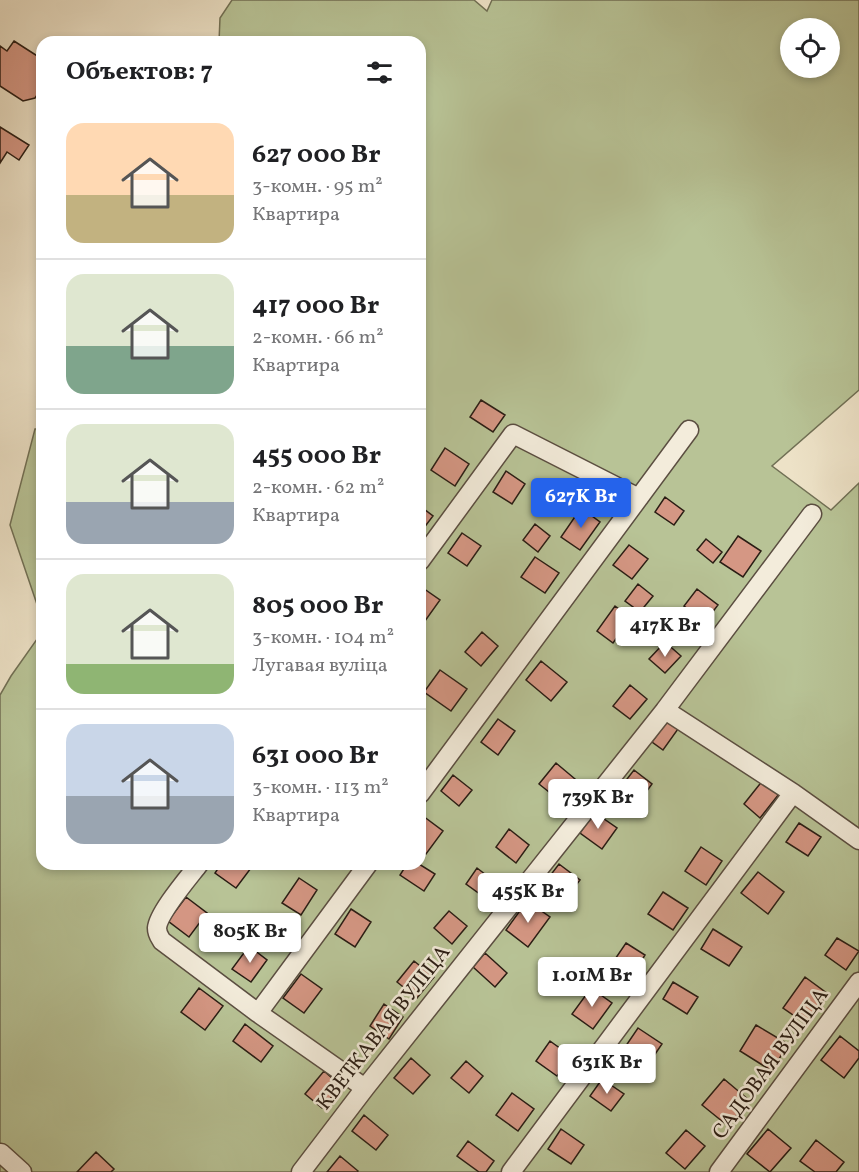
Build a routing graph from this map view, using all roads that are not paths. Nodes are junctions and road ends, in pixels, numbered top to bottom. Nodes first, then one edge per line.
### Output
1 (689, 430) dead end
2 (639, 498) junction
3 (812, 514) dead end
4 (426, 553) edge
5 (665, 710) junction
6 (426, 786) edge
7 (793, 793) junction
8 (859, 840) edge
9 (195, 870) edge
10 (364, 870) edge
11 (859, 982) edge
12 (258, 1012) junction
13 (365, 1088) junction
14 (1, 1153) edge
15 (22, 1172) edge
16 (301, 1172) edge
17 (511, 1172) edge
18 (719, 1172) edge

1 - 2 street
2 - 4 street
2 - 6 street
3 - 5 street, КВЕТКАВАЯ ВУЛІЦА
5 - 7 street
5 - 13 street, КВЕТКАВАЯ ВУЛІЦА
7 - 8 street
7 - 17 street
9 - 12 street
10 - 12 street
11 - 18 street, САДОВАЯ ВУЛІЦА
12 - 13 street
13 - 16 street, КВЕТКАВАЯ ВУЛІЦА
14 - 15 street

